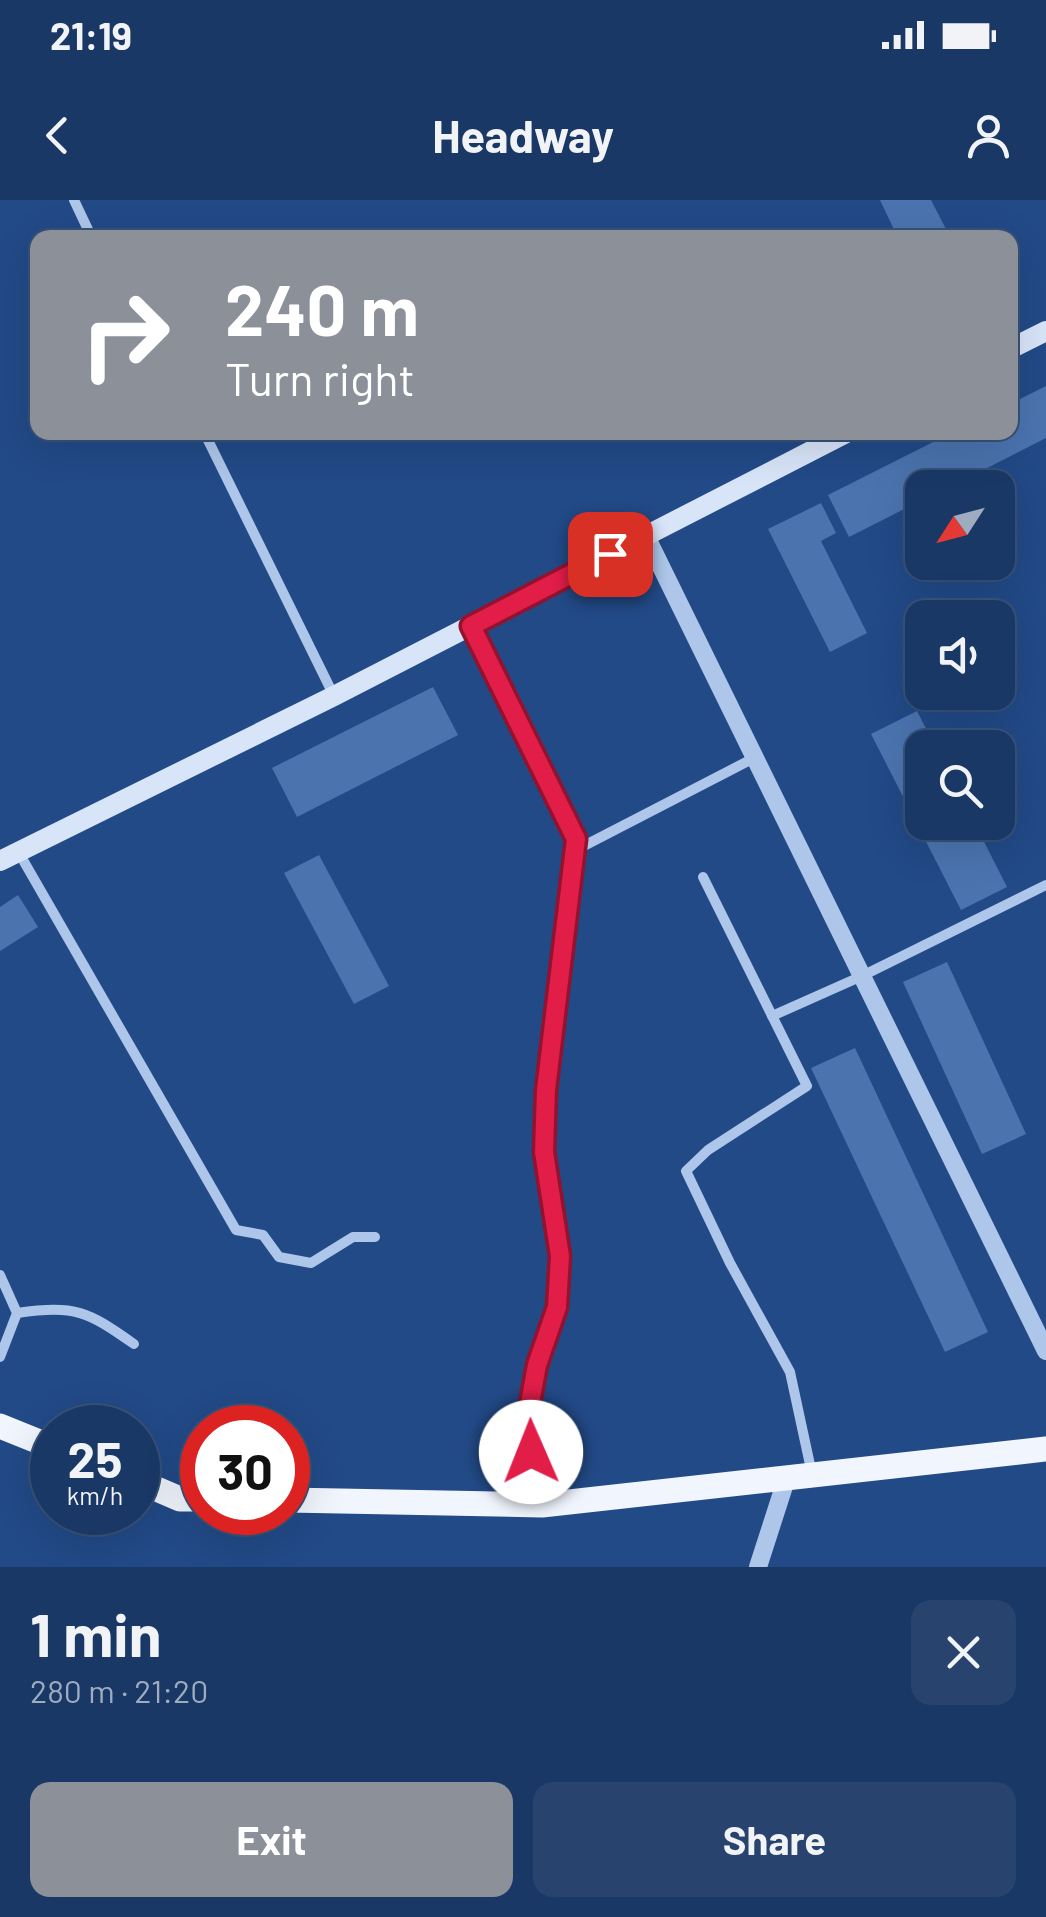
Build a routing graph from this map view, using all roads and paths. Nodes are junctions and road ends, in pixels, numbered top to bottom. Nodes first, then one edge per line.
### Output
1 (74, 200) edge
2 (88, 230) edge
3 (1046, 331) edge
4 (1018, 345) edge
5 (208, 440) edge
6 (832, 440) edge
7 (646, 536) junction
8 (471, 626) junction
9 (334, 696) junction
10 (754, 758) junction
11 (574, 851) junction
12 (9, 856) edge
13 (703, 877) dead end
14 (1046, 885) edge
15 (862, 976) junction
16 (772, 1016) junction
17 (375, 1238) dead end
18 (0, 1275) edge
19 (17, 1313) junction
20 (134, 1344) dead end
21 (1046, 1351) edge
22 (0, 1357) edge
23 (0, 1426) edge
24 (30, 1438) edge
25 (1046, 1449) edge
26 (799, 1476) junction
27 (310, 1500) edge
28 (542, 1505) junction
29 (758, 1567) edge

1 - 2 street
3 - 4 main road
5 - 9 street
6 - 7 main road
7 - 8 main road
7 - 10 street
8 - 9 main road
8 - 11 street
9 - 12 main road
10 - 11 street
10 - 15 street
11 - 28 street
12 - 17 street
13 - 16 street
14 - 15 street
15 - 16 street
15 - 21 street
16 - 26 street
18 - 19 street
19 - 20 street
19 - 22 street
23 - 24 main road
25 - 26 main road
26 - 28 main road
26 - 29 street
27 - 28 main road

